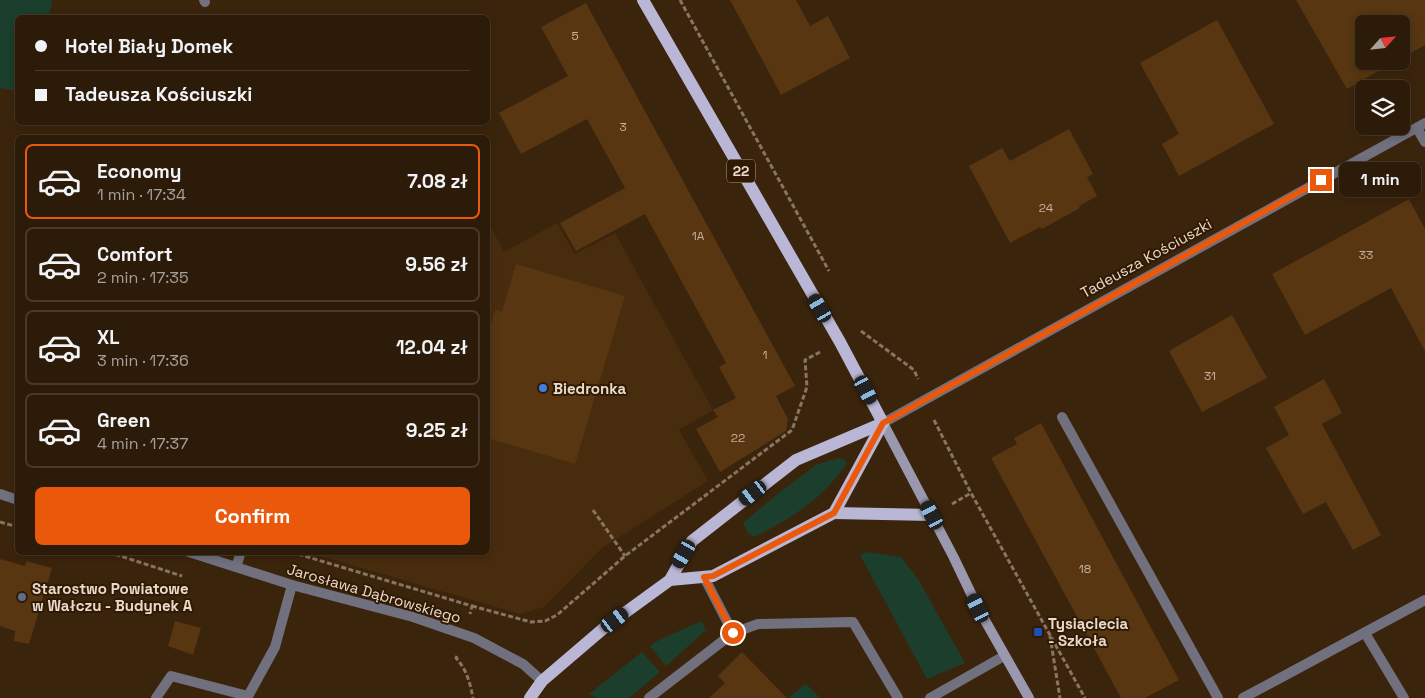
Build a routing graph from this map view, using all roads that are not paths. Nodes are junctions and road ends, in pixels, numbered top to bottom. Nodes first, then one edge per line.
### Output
1 (643, 0) edge
2 (1421, 125) edge
3 (1425, 142) edge
4 (1062, 417) dead end
5 (883, 423) junction
6 (0, 494) edge
7 (15, 499) edge
8 (834, 513) junction
9 (932, 515) junction
10 (197, 555) edge
11 (240, 555) edge
12 (236, 568) junction
13 (704, 577) junction
14 (670, 580) junction
15 (292, 585) junction
16 (1425, 600) edge
17 (733, 633) junction
18 (1365, 633) junction
19 (1004, 656) junction
20 (542, 682) junction
21 (247, 697) edge
22 (156, 698) edge
23 (530, 698) edge
24 (649, 698) edge
25 (898, 698) edge
26 (930, 698) edge
27 (1029, 698) edge
28 (1218, 698) edge
29 (1243, 698) edge
30 (1404, 698) edge

1 - 5 main road, 22
2 - 3 street
2 - 5 street, Tadeusza Kościuszki
4 - 28 street
5 - 8 main road
5 - 9 street
5 - 14 main road, Tadeusza Kościuszki
6 - 7 street
8 - 9 main road
8 - 13 main road
9 - 19 street
10 - 12 street, Jarosława Dąbrowskiego
11 - 12 street
12 - 15 street, Jarosława Dąbrowskiego
13 - 14 main road
13 - 17 street
14 - 20 main road, Tadeusza Kościuszki
15 - 20 street, Jarosława Dąbrowskiego
15 - 21 street
16 - 18 street
17 - 24 street
17 - 25 street
18 - 29 street
18 - 30 street
19 - 26 street
19 - 27 street
20 - 23 main road, Tadeusza Kościuszki
21 - 22 street

